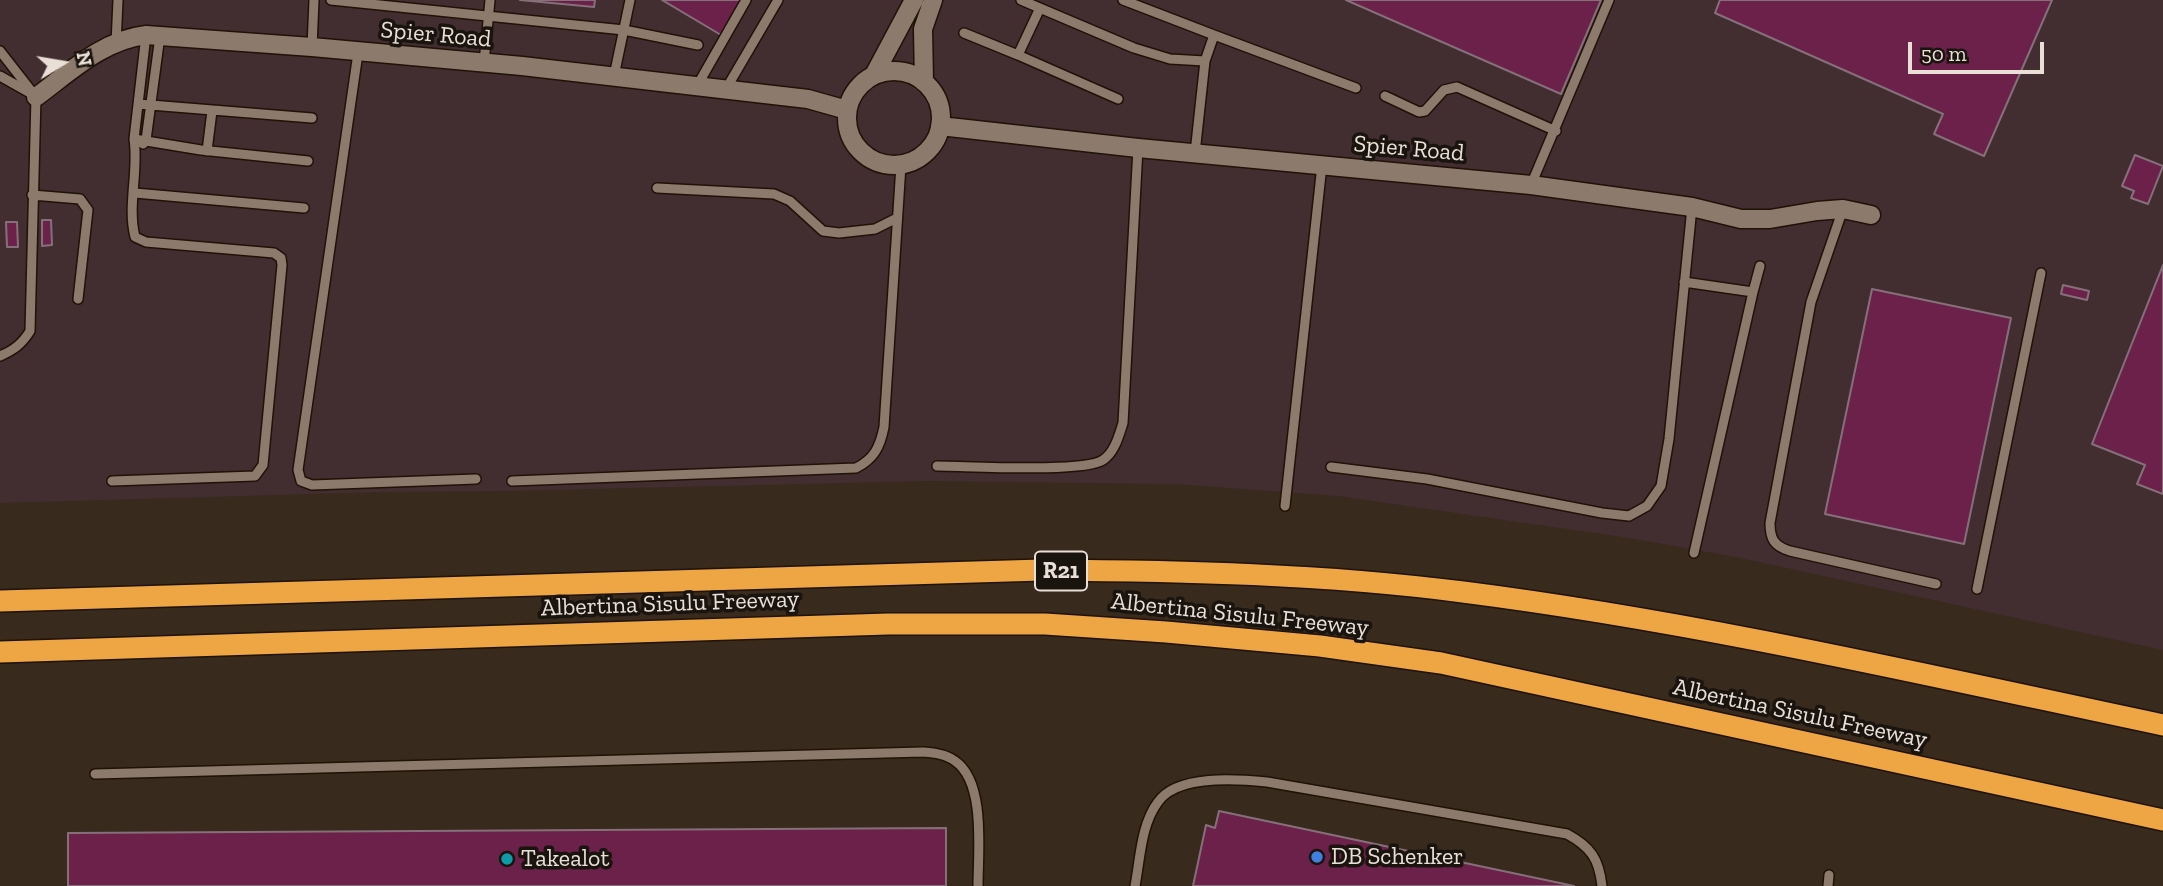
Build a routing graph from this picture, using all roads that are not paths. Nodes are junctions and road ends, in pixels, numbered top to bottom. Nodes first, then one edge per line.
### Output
1 (118, 0) edge
2 (314, 0) edge
3 (331, 0) edge
4 (490, 0) edge
5 (630, 0) edge
6 (746, 0) edge
7 (778, 0) edge
8 (914, 0) edge
9 (933, 0) edge
10 (1021, 0) edge
11 (1123, 0) edge
12 (1609, 0) edge
13 (1040, 8) junction
14 (489, 15) junction
15 (624, 30) junction
16 (964, 33) dead end
17 (1214, 34) junction
18 (153, 36) junction
19 (116, 44) junction
20 (698, 45) dead end
21 (312, 47) junction
22 (0, 51) edge
23 (358, 53) junction
24 (1018, 55) junction
25 (1205, 61) junction
26 (484, 63) junction
27 (874, 75) junction
28 (0, 76) edge
29 (614, 76) junction
30 (924, 82) junction
31 (698, 86) junction
32 (1356, 88) dead end
33 (726, 89) junction
34 (1385, 96) dead end
35 (36, 97) junction
36 (1118, 99) dead end
37 (138, 104) junction
38 (150, 106) junction
39 (847, 110) junction
40 (212, 111) junction
41 (312, 118) dead end
42 (940, 126) junction
43 (1556, 131) junction
44 (134, 139) junction
45 (146, 141) junction
46 (1138, 148) junction
47 (207, 151) junction
48 (1195, 153) junction
49 (136, 155) junction
50 (308, 161) dead end
51 (901, 165) junction
52 (1322, 165) junction
53 (1531, 185) junction
54 (657, 188) dead end
55 (135, 192) junction
56 (32, 195) junction
57 (1692, 207) junction
58 (304, 208) dead end
59 (1843, 209) junction
60 (1871, 215) dead end
61 (897, 218) junction
62 (1760, 266) dead end
63 (2040, 273) dead end
64 (1684, 282) junction
65 (1753, 292) junction
66 (78, 299) dead end
67 (0, 356) edge
68 (937, 466) dead end
69 (1331, 467) dead end
70 (476, 479) dead end
71 (112, 481) dead end
72 (512, 481) dead end
73 (1285, 506) dead end
74 (1694, 553) dead end
75 (1936, 584) dead end
76 (1977, 589) dead end
77 (0, 601) edge
78 (0, 652) edge
79 (2163, 725) edge
80 (95, 774) dead end
81 (2163, 820) edge
82 (1829, 876) dead end
83 (978, 886) edge
84 (1135, 886) edge
85 (1602, 886) edge
86 (1828, 886) edge

1 - 19 lane
2 - 21 lane
3 - 14 lane
4 - 14 lane
5 - 15 lane
6 - 31 lane
7 - 33 lane
8 - 27 street
9 - 30 street
10 - 13 lane
11 - 17 lane
12 - 43 lane
13 - 24 lane
13 - 25 lane
14 - 15 lane
14 - 26 lane
15 - 20 lane
15 - 29 lane
16 - 24 lane
17 - 25 lane
17 - 32 lane
18 - 19 street, Spier Road
18 - 21 street, Spier Road
18 - 37 lane
18 - 38 lane
19 - 35 street, Spier Road
21 - 23 street, Spier Road
22 - 35 lane
23 - 26 street, Spier Road
23 - 70 lane
24 - 36 lane
25 - 48 lane
26 - 29 street, Spier Road
27 - 30 street
27 - 39 street
28 - 35 lane
29 - 31 street, Spier Road
30 - 42 street
31 - 33 street, Spier Road
33 - 39 street, Spier Road
34 - 43 lane
35 - 56 lane
37 - 38 lane
37 - 44 lane
38 - 40 lane
38 - 45 lane
39 - 51 street
40 - 41 lane
40 - 47 lane
42 - 46 street, Spier Road
42 - 51 street
43 - 53 lane
44 - 45 lane
44 - 49 lane
45 - 47 lane
45 - 49 lane
46 - 48 street, Spier Road
46 - 68 lane
47 - 50 lane
48 - 52 street, Spier Road
49 - 55 lane
51 - 61 lane
52 - 53 street, Spier Road
52 - 73 lane
53 - 57 street, Spier Road
54 - 61 lane
55 - 58 lane
55 - 71 lane
56 - 66 lane
56 - 67 lane
57 - 59 street, Spier Road
57 - 64 lane
59 - 60 street, Spier Road
59 - 75 lane
61 - 72 lane
62 - 65 lane
63 - 76 lane
64 - 65 lane
64 - 69 lane
65 - 74 lane
77 - 79 highway, Albertina Sisulu Freeway / R21
78 - 81 highway, Albertina Sisulu Freeway / R21
80 - 83 lane
82 - 86 lane
84 - 85 lane

